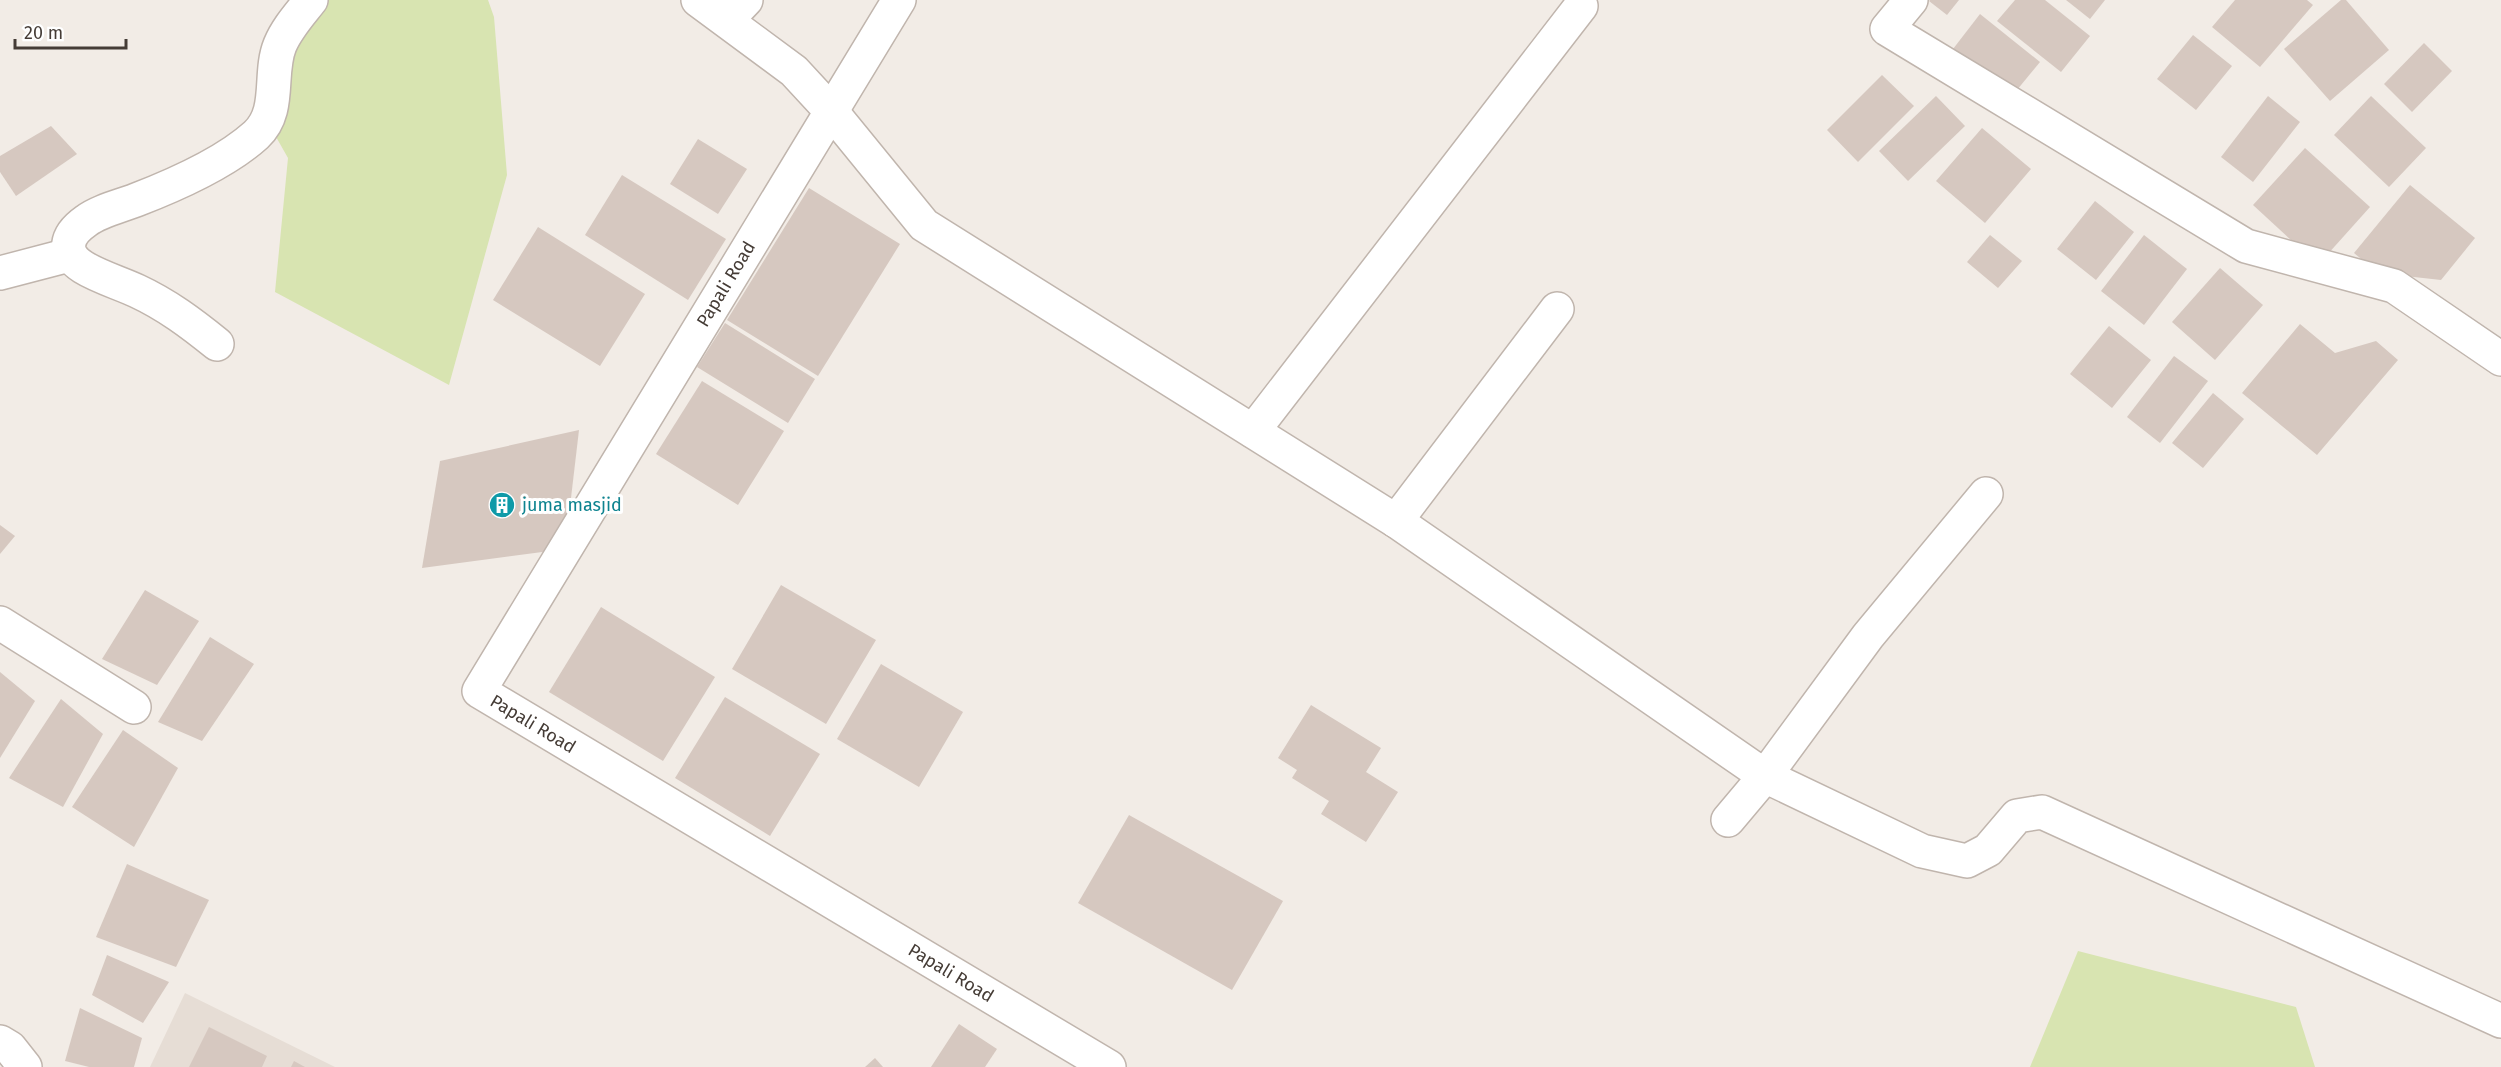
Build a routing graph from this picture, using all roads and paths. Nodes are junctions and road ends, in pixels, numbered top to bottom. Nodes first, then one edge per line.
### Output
1 (311, 0) edge
2 (699, 0) edge
3 (899, 0) edge
4 (1911, 0) edge
5 (1581, 6) dead end
6 (736, 10) edge
7 (831, 111) junction
8 (69, 255) junction
9 (0, 273) edge
10 (1557, 309) dead end
11 (217, 344) dead end
12 (2501, 359) edge
13 (1253, 431) junction
14 (1986, 494) dead end
15 (1396, 521) junction
16 (0, 623) edge
17 (134, 707) dead end
18 (1764, 776) junction
19 (1728, 820) dead end
20 (2501, 1022) edge
21 (0, 1042) edge
22 (25, 1067) edge
23 (1110, 1067) edge

1 - 8 street
2 - 6 street
3 - 7 street
4 - 12 street
5 - 13 street
6 - 7 street
7 - 13 street
7 - 23 street, Papali Road
8 - 9 street
8 - 11 street
10 - 15 street
13 - 15 street
14 - 18 street
15 - 18 street
16 - 17 street
18 - 19 street
18 - 20 street
21 - 22 street

